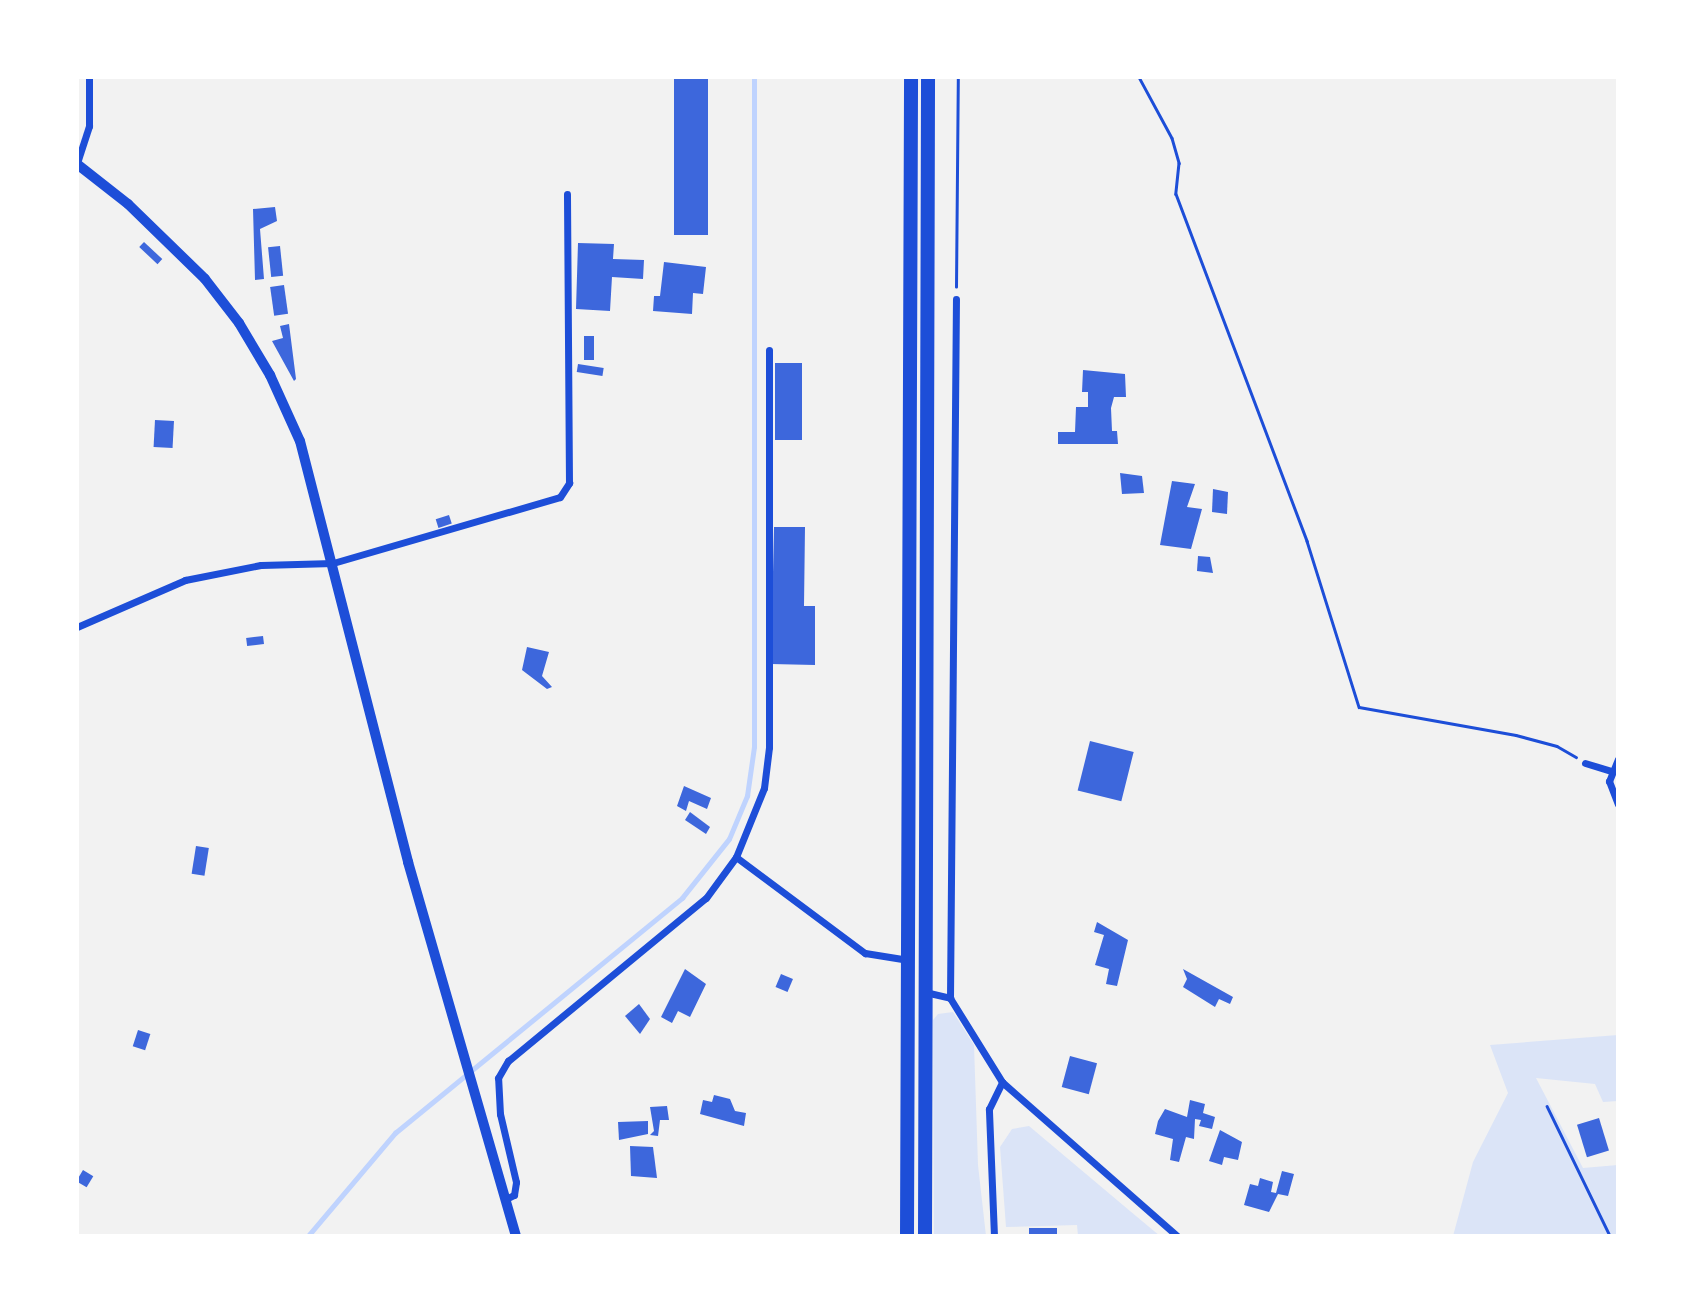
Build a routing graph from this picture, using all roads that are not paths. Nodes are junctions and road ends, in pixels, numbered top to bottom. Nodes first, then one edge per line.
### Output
1 (89, 77) edge
2 (911, 77) edge
3 (928, 77) edge
4 (77, 163) edge
5 (567, 194) dead end
6 (956, 299) road end
7 (769, 350) dead end
8 (334, 563) junction
9 (77, 627) edge
10 (1618, 759) edge
11 (1585, 762) road end
12 (1611, 771) junction
13 (1618, 804) edge
14 (736, 857) junction
15 (908, 960) junction
16 (925, 992) junction
17 (950, 998) junction
18 (1002, 1083) junction
19 (506, 1199) junction
20 (516, 1236) edge
21 (907, 1236) edge
22 (925, 1236) edge
23 (995, 1236) edge
24 (1177, 1236) edge

1 - 4 street
2 - 15 main road
3 - 16 main road
4 - 8 street
5 - 8 street
6 - 17 street
7 - 14 street
8 - 9 street
8 - 19 street
10 - 12 street
11 - 12 street
12 - 13 street
14 - 15 street
14 - 19 street
15 - 21 main road
16 - 17 street
16 - 22 main road
17 - 18 street
18 - 23 street
18 - 24 street
19 - 20 street

